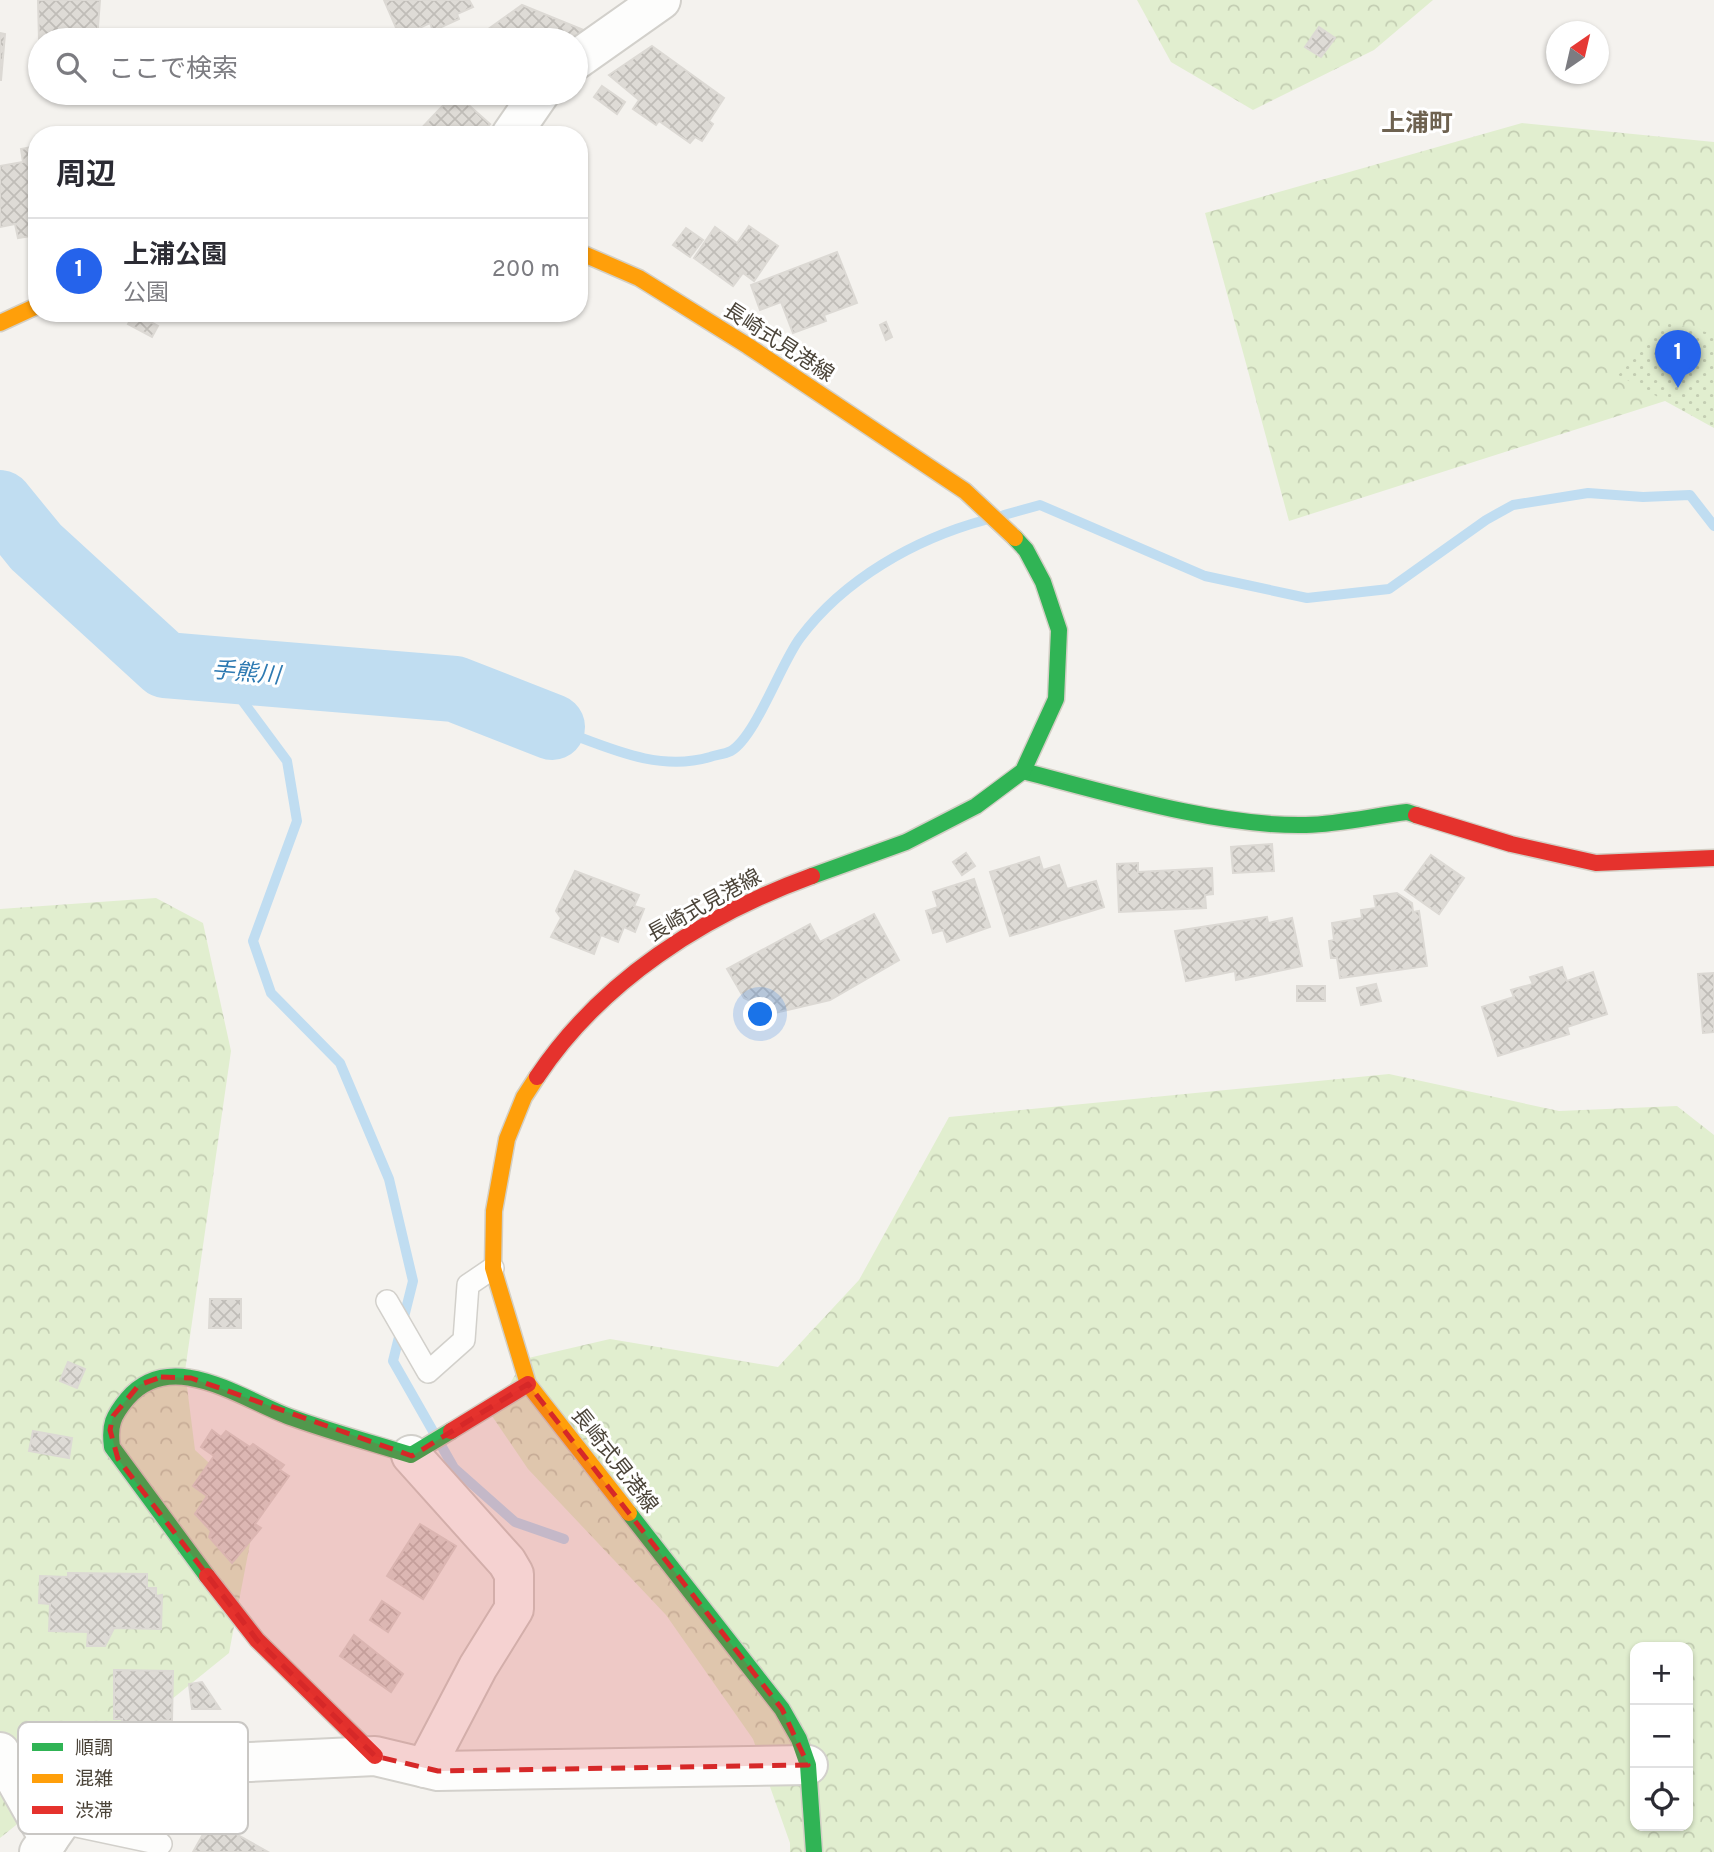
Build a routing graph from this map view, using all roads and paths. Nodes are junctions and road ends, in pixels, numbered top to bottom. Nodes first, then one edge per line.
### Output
1 (661, 0) edge
2 (588, 52) edge
3 (532, 105) edge
4 (517, 126) edge
5 (588, 256) edge
6 (28, 310) edge
7 (0, 323) edge
8 (1023, 771) junction
9 (1714, 858) edge
10 (493, 1268) junction
11 (387, 1301) dead end
12 (528, 1384) junction
13 (414, 1454) junction
14 (0, 1752) edge
15 (374, 1756) junction
16 (248, 1762) edge
17 (808, 1765) junction
18 (425, 1768) junction
19 (18, 1783) edge
20 (50, 1838) edge
21 (161, 1844) dead end
22 (814, 1852) edge

1 - 2 street
3 - 4 street
5 - 8 main road, 長崎式見港線
6 - 7 main road
8 - 9 main road
8 - 10 main road, 長崎式見港線
10 - 11 lane
10 - 12 main road, 長崎式見港線
12 - 13 main road
12 - 17 main road, 長崎式見港線
13 - 15 main road
13 - 18 street
14 - 19 street
15 - 16 street
15 - 18 street
17 - 18 street
17 - 22 main road, 長崎式見港線
20 - 21 lane

